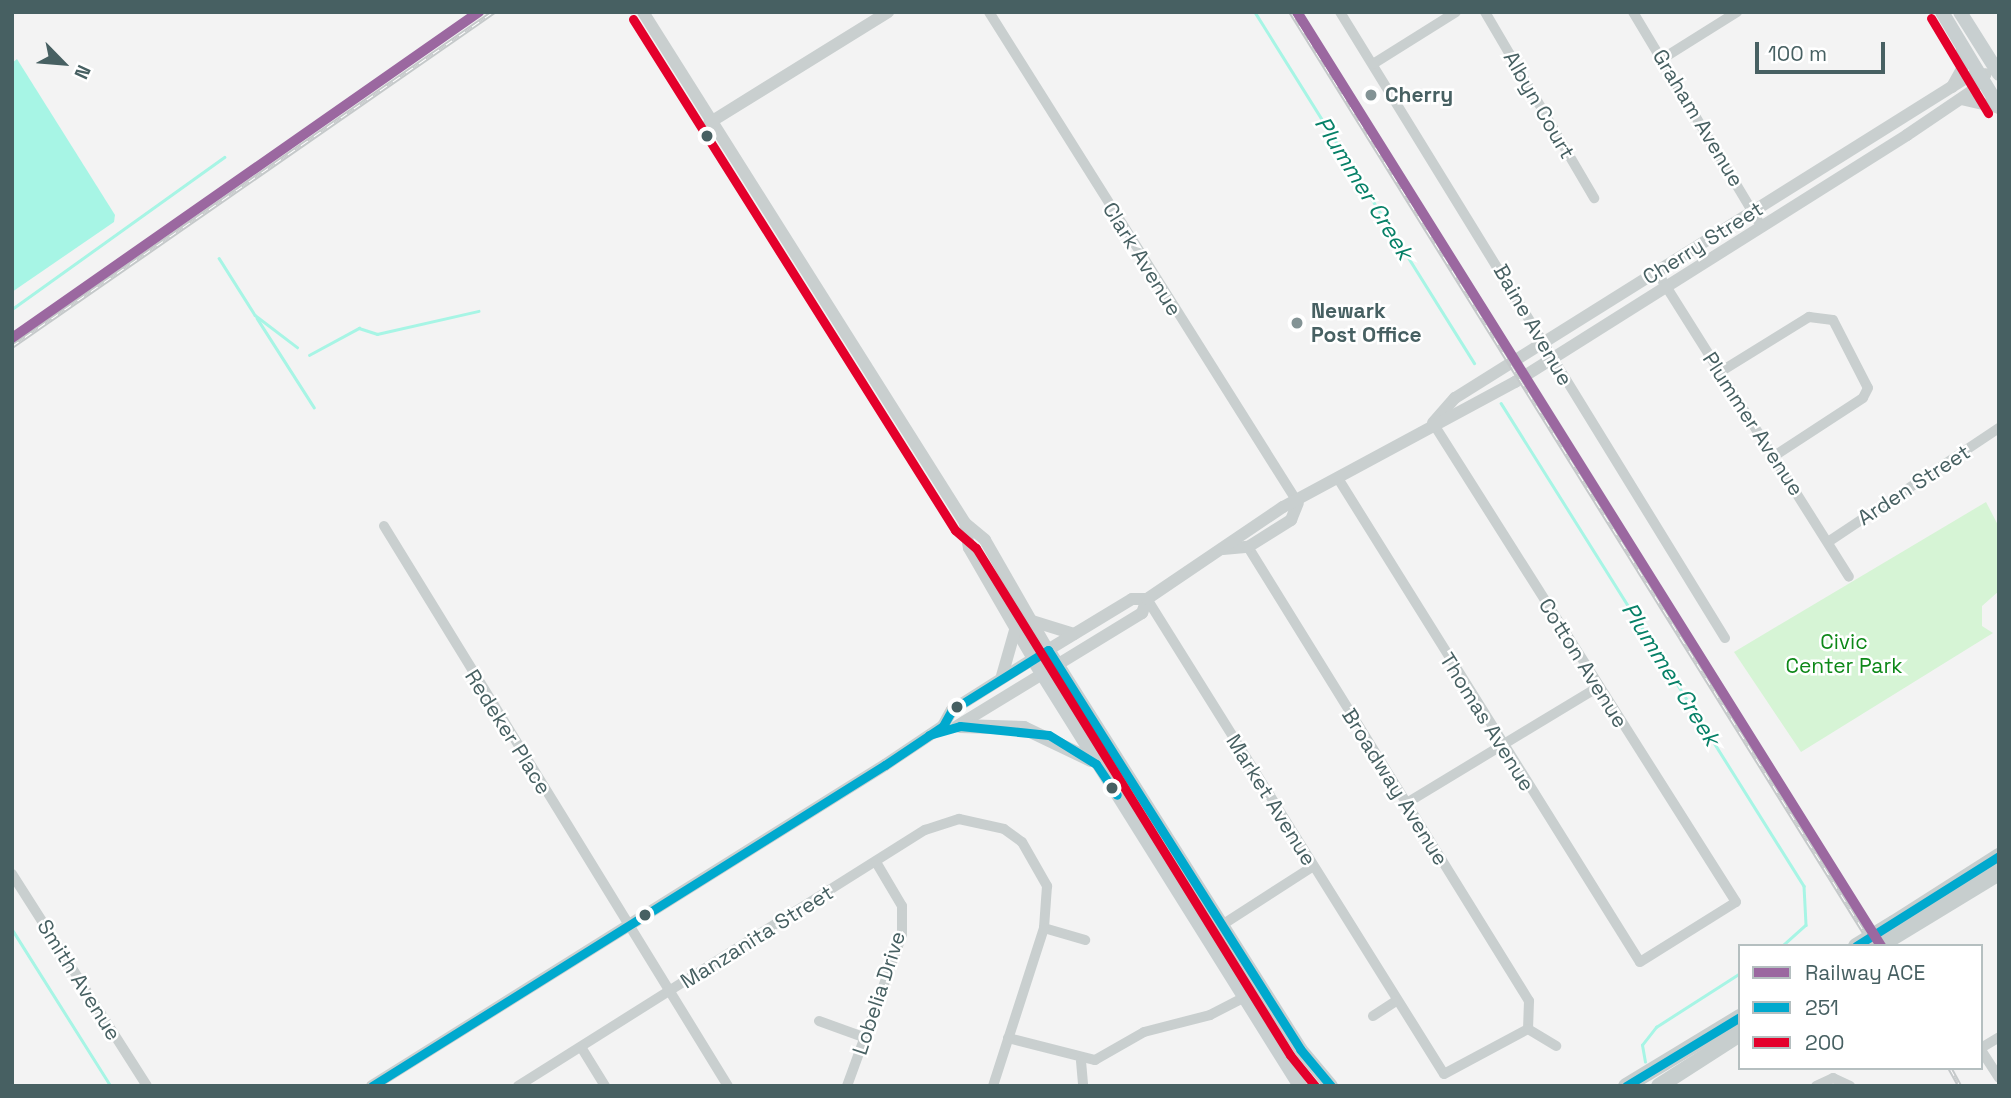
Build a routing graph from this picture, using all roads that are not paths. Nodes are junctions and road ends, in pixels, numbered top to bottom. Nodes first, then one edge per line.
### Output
1 (642, 12) edge
2 (888, 12) edge
3 (989, 12) edge
4 (1340, 12) edge
5 (1455, 12) edge
6 (1485, 12) edge
7 (1633, 12) edge
8 (1737, 12) edge
9 (1942, 12) edge
10 (1960, 12) edge
11 (1962, 44) junction
12 (1662, 59) junction
13 (1373, 64) junction
14 (1998, 70) edge
15 (1982, 76) junction
16 (1952, 88) junction
17 (1961, 99) junction
18 (1999, 107) edge
19 (709, 123) junction
20 (1871, 141) junction
21 (1878, 153) junction
22 (1594, 198) dead end
23 (1754, 209) junction
24 (1761, 226) junction
25 (1657, 272) junction
26 (1666, 288) junction
27 (1545, 342) junction
28 (1552, 359) junction
29 (1720, 372) junction
30 (1433, 423) junction
31 (1999, 428) edge
32 (1774, 456) junction
33 (1339, 480) junction
34 (1298, 503) junction
35 (965, 523) junction
36 (384, 526) dead end
37 (1828, 542) junction
38 (1248, 547) junction
39 (1223, 549) junction
40 (1849, 577) dead end
41 (1147, 599) junction
42 (1032, 621) junction
43 (1016, 627) junction
44 (1074, 634) junction
45 (1725, 638) dead end
46 (1048, 650) junction
47 (1032, 659) junction
48 (1058, 665) junction
49 (1042, 674) junction
50 (1001, 679) junction
51 (1598, 687) junction
52 (943, 726) junction
53 (960, 726) junction
54 (1501, 747) junction
55 (1096, 764) junction
56 (1405, 804) junction
57 (1999, 856) edge
58 (876, 862) junction
59 (1312, 867) junction
60 (1999, 873) edge
61 (12, 874) edge
62 (1223, 925) junction
63 (628, 926) junction
64 (1044, 928) junction
65 (1897, 928) junction
66 (1208, 934) junction
67 (1085, 940) dead end
68 (1861, 944) edge
69 (1881, 944) edge
70 (1640, 962) joint
71 (1261, 987) junction
72 (669, 992) junction
73 (1247, 996) junction
74 (1396, 1001) junction
75 (1373, 1016) dead end
76 (1738, 1018) edge
77 (819, 1021) dead end
78 (1528, 1029) junction
79 (1738, 1035) edge
80 (1999, 1037) edge
81 (866, 1038) junction
82 (1008, 1038) junction
83 (1556, 1046) dead end
84 (581, 1047) junction
85 (1983, 1048) edge
86 (1983, 1052) edge
87 (1283, 1055) junction
88 (1081, 1061) junction
89 (1999, 1079) edge
90 (147, 1086) edge
91 (372, 1086) edge
92 (518, 1086) edge
93 (605, 1086) edge
94 (728, 1086) edge
95 (847, 1086) edge
96 (993, 1086) edge
97 (1083, 1086) edge
98 (1300, 1086) edge
99 (1306, 1086) edge
100 (1331, 1086) edge
101 (1626, 1086) edge
102 (1659, 1086) edge
103 (1816, 1086) edge
104 (1850, 1086) edge

1 - 19 street
2 - 19 street
3 - 34 street, Clark Avenue
4 - 13 street, Baine Avenue
5 - 13 street
6 - 22 street, Albyn Court
7 - 12 street, Graham Avenue
8 - 12 street
9 - 11 main road
10 - 14 main road
11 - 15 main road
11 - 16 street
12 - 23 street, Graham Avenue
13 - 27 street, Baine Avenue
14 - 15 street, Cherry Street
15 - 16 street, Cherry Street
15 - 17 street, Cherry Street
15 - 18 main road
16 - 20 street, Cherry Street
17 - 18 street
17 - 21 street, Cherry Street
19 - 35 street
20 - 21 street
20 - 23 street, Cherry Street
21 - 24 street, Cherry Street
23 - 24 street, Graham Avenue
23 - 25 street, Cherry Street
24 - 26 street, Cherry Street
25 - 26 street, Plummer Avenue
25 - 27 street, Cherry Street
26 - 28 street, Cherry Street
26 - 29 street, Plummer Avenue
27 - 28 street, Baine Avenue
27 - 30 street, Cherry Street
28 - 30 street, Cherry Street
28 - 45 street, Baine Avenue
29 - 32 street, Plummer Avenue
29 - 32 street
30 - 33 street, Cherry Street
30 - 51 street, Cotton Avenue
31 - 37 street, Arden Street
32 - 37 street, Plummer Avenue
33 - 34 street, Cherry Street
33 - 54 street, Thomas Avenue
34 - 38 street, Cherry Street
34 - 39 street, Cherry Street
35 - 42 street
35 - 43 street
36 - 63 street, Redeker Place
37 - 40 street, Plummer Avenue
38 - 39 street, Cherry Street
38 - 56 street, Broadway Avenue
39 - 41 street, Cherry Street
41 - 44 street, Cherry Street
41 - 48 street, Cherry Street
41 - 59 street, Market Avenue
42 - 44 street
42 - 46 street
43 - 47 street
43 - 50 street
44 - 46 street, Cherry Street
46 - 47 street, Cherry Street
46 - 48 main road
47 - 49 main road
47 - 50 street, Cherry Street
48 - 49 street, Cherry Street
48 - 62 main road
49 - 53 street, Cherry Street
49 - 55 main road
50 - 52 street, Cherry Street
51 - 54 street
51 - 70 street, Cotton Avenue
52 - 53 street
52 - 63 street, Cherry Street
53 - 55 main road
54 - 56 street
54 - 70 street, Thomas Avenue
55 - 66 main road
56 - 78 street, Broadway Avenue
57 - 65 main road
58 - 64 street, Manzanita Street
58 - 72 street, Manzanita Street
58 - 81 street, Lobelia Drive
59 - 62 street
59 - 74 street, Market Avenue
60 - 65 main road
61 - 90 street, Smith Avenue
62 - 66 street
62 - 71 main road
63 - 72 street, Redeker Place
63 - 91 street, Cherry Street
64 - 67 street
64 - 82 street
65 - 68 main road, bridge
65 - 69 main road
66 - 73 main road
71 - 73 main road
71 - 100 main road
72 - 84 street, Manzanita Street
72 - 94 street, Redeker Place
73 - 87 main road
73 - 88 street
74 - 75 street
74 - 78 street, Market Avenue
76 - 101 main road
77 - 81 street
78 - 83 street
79 - 102 main road
80 - 85 street
81 - 95 street, Lobelia Drive
82 - 88 street
82 - 96 street
84 - 92 street, Manzanita Street
84 - 93 street
86 - 89 street
87 - 98 main road
87 - 99 main road
88 - 97 street
103 - 104 street

